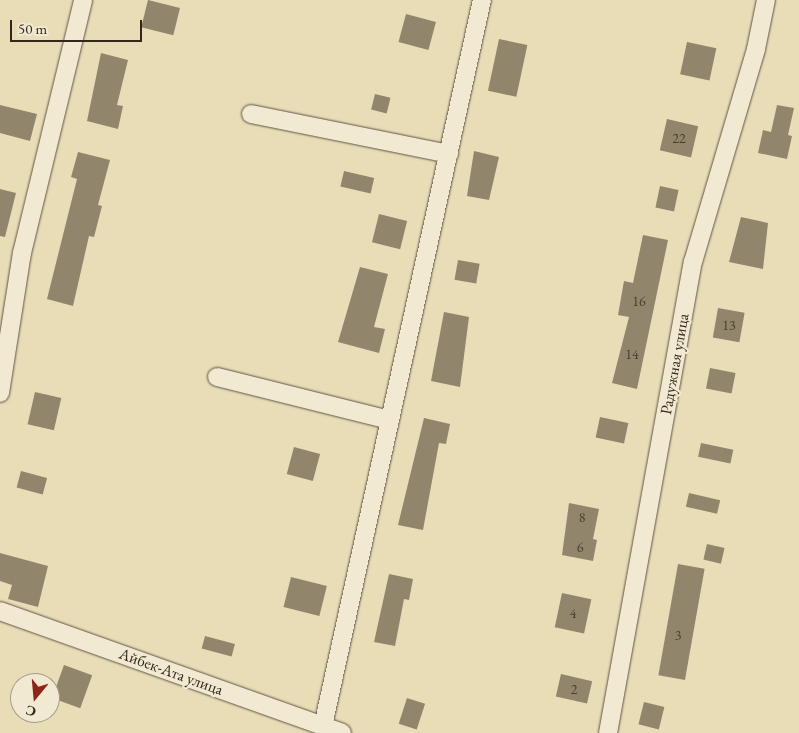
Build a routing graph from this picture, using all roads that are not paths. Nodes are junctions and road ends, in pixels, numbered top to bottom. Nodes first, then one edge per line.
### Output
1 (83, 0) edge
2 (482, 0) edge
3 (766, 0) edge
4 (251, 114) dead end
5 (449, 154) junction
6 (217, 377) dead end
7 (0, 392) edge
8 (390, 420) junction
9 (0, 611) edge
10 (323, 726) junction
11 (342, 733) edge
12 (608, 733) edge

1 - 7 street
2 - 5 street
3 - 12 street, Радужная улица
4 - 5 street
5 - 8 street
6 - 8 street
8 - 10 street
9 - 10 street, Айбек-Ата улица
10 - 11 street, Айбек-Ата улица

